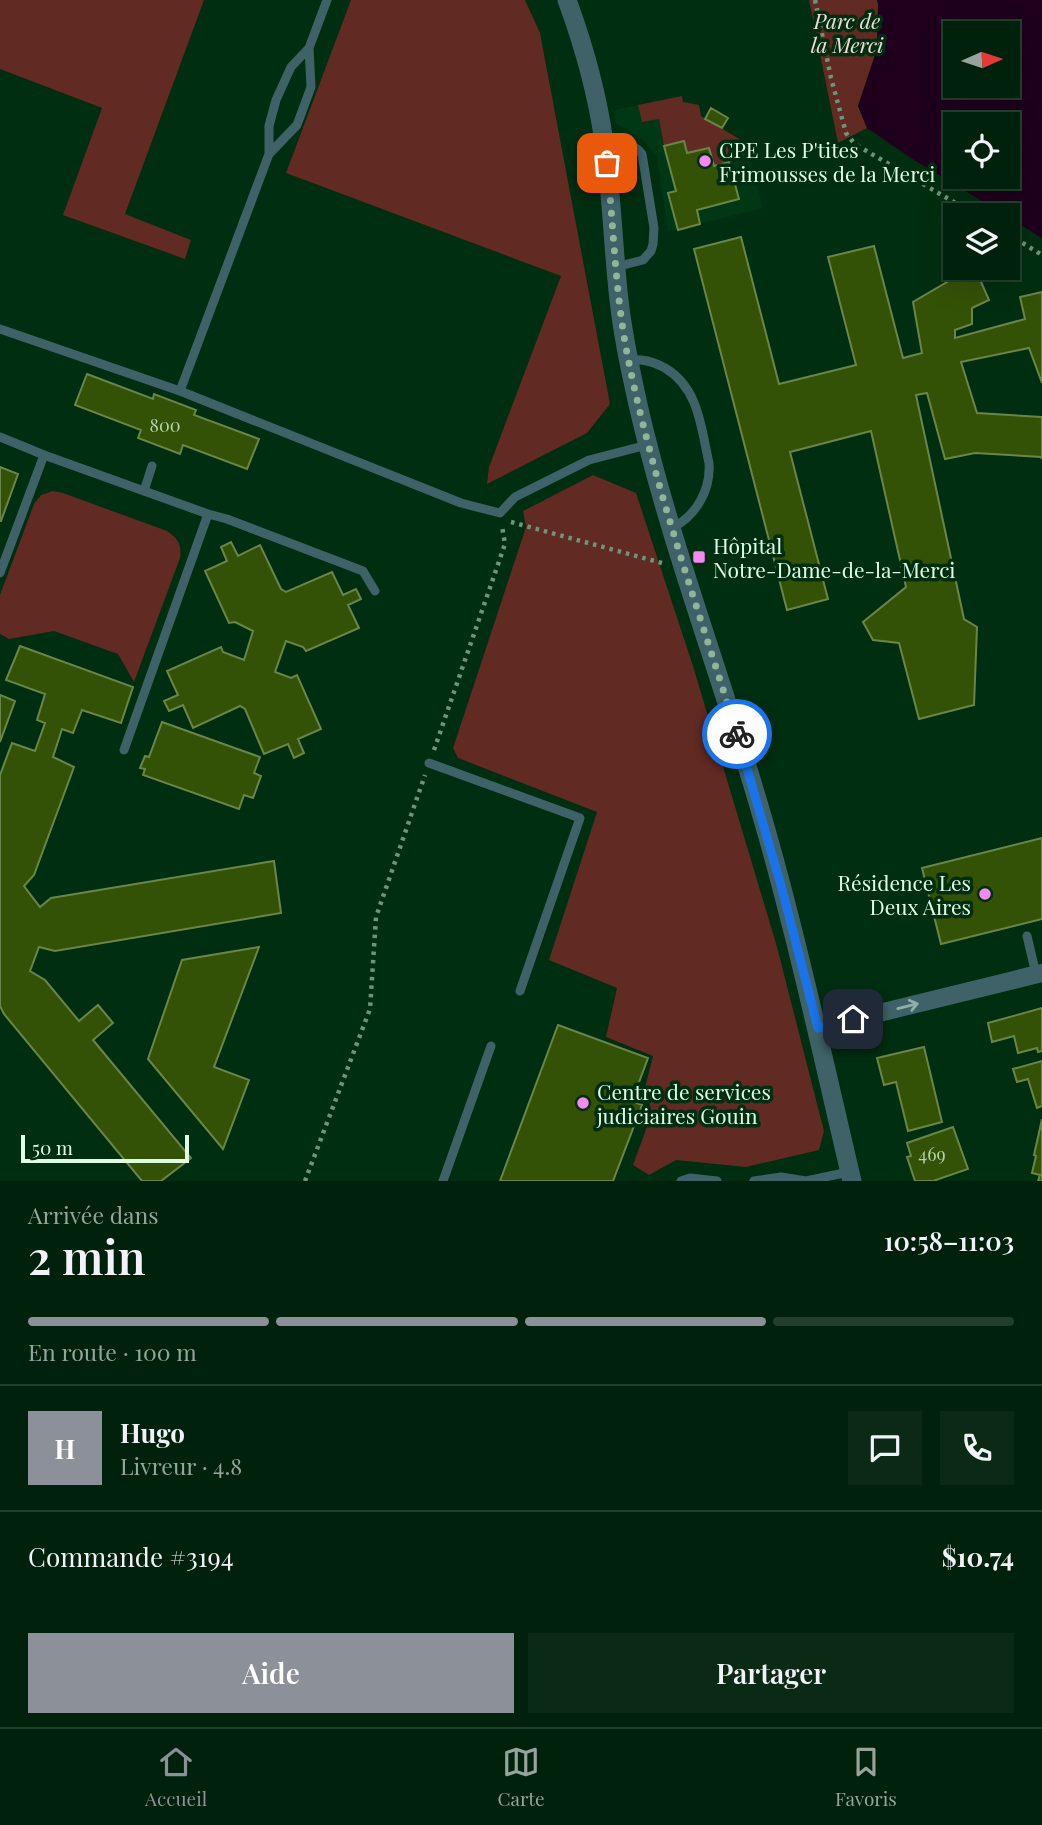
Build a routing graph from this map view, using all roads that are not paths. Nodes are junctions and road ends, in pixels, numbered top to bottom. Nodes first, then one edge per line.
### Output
1 (327, 0) edge
2 (568, 0) edge
3 (309, 48) junction
4 (605, 146) junction
5 (270, 154) junction
6 (616, 267) junction
7 (0, 328) edge
8 (628, 360) junction
9 (180, 391) junction
10 (0, 437) edge
11 (648, 445) junction
12 (44, 455) junction
13 (152, 466) dead end
14 (144, 491) junction
15 (208, 514) junction
16 (672, 528) junction
17 (0, 573) edge
18 (374, 591) dead end
19 (124, 750) dead end
20 (429, 763) road end
21 (1027, 936) dead end
22 (1039, 973) edge
23 (520, 991) dead end
24 (818, 1028) junction
25 (491, 1046) dead end
26 (850, 1176) edge
27 (443, 1181) edge
28 (681, 1181) edge
29 (717, 1181) edge
30 (754, 1181) edge
31 (806, 1181) edge

1 - 3 lane
2 - 4 street
3 - 5 lane
3 - 5 lane
4 - 6 street
4 - 6 lane
5 - 9 lane
6 - 8 street
7 - 9 lane
8 - 11 street
8 - 16 lane
9 - 11 lane
10 - 12 lane
11 - 16 street
12 - 14 lane
12 - 17 lane
13 - 14 lane
14 - 15 lane
15 - 18 lane
15 - 19 lane
16 - 24 street
20 - 23 lane
21 - 22 lane
24 -> 22 street
24 - 26 street
25 - 27 lane
26 - 31 lane
28 - 29 lane
30 - 31 lane

